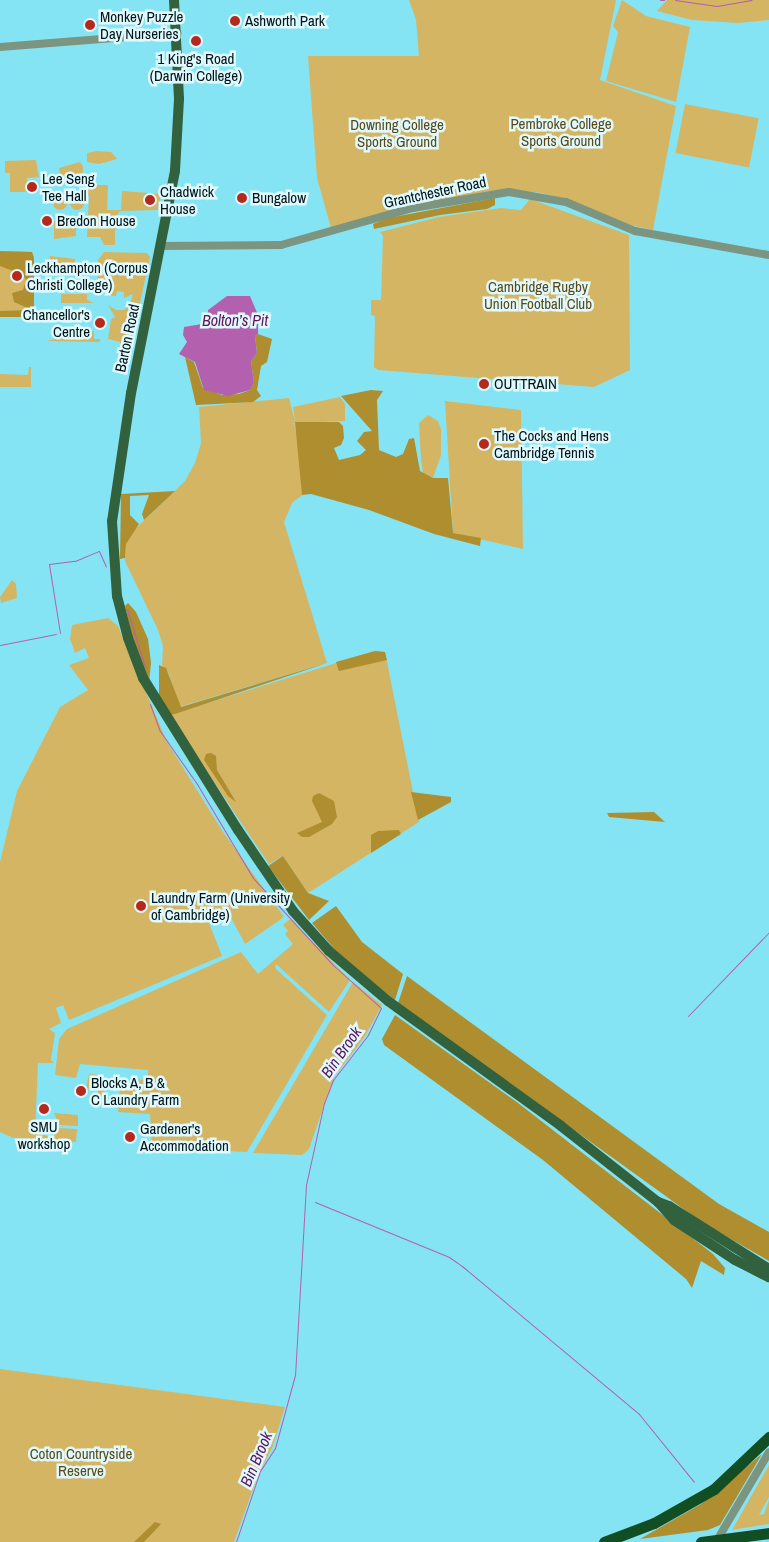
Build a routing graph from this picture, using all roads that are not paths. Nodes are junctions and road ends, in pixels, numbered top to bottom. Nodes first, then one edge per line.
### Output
1 (174, 0) edge
2 (176, 33) junction
3 (0, 47) edge
4 (162, 246) junction
5 (769, 255) edge
6 (658, 1202) junction
7 (769, 1269) edge
8 (769, 1277) edge
9 (769, 1436) edge
10 (769, 1452) edge
11 (769, 1533) edge
12 (604, 1542) edge
13 (701, 1542) edge
14 (716, 1542) edge

1 - 2 main road, Barton Road
2 - 3 street
2 - 4 main road, Barton Road
4 - 5 street, Grantchester Road
4 - 6 main road, Barton Road
6 - 7 main road
6 - 8 main road
9 - 12 highway
10 - 14 street
11 - 13 highway

